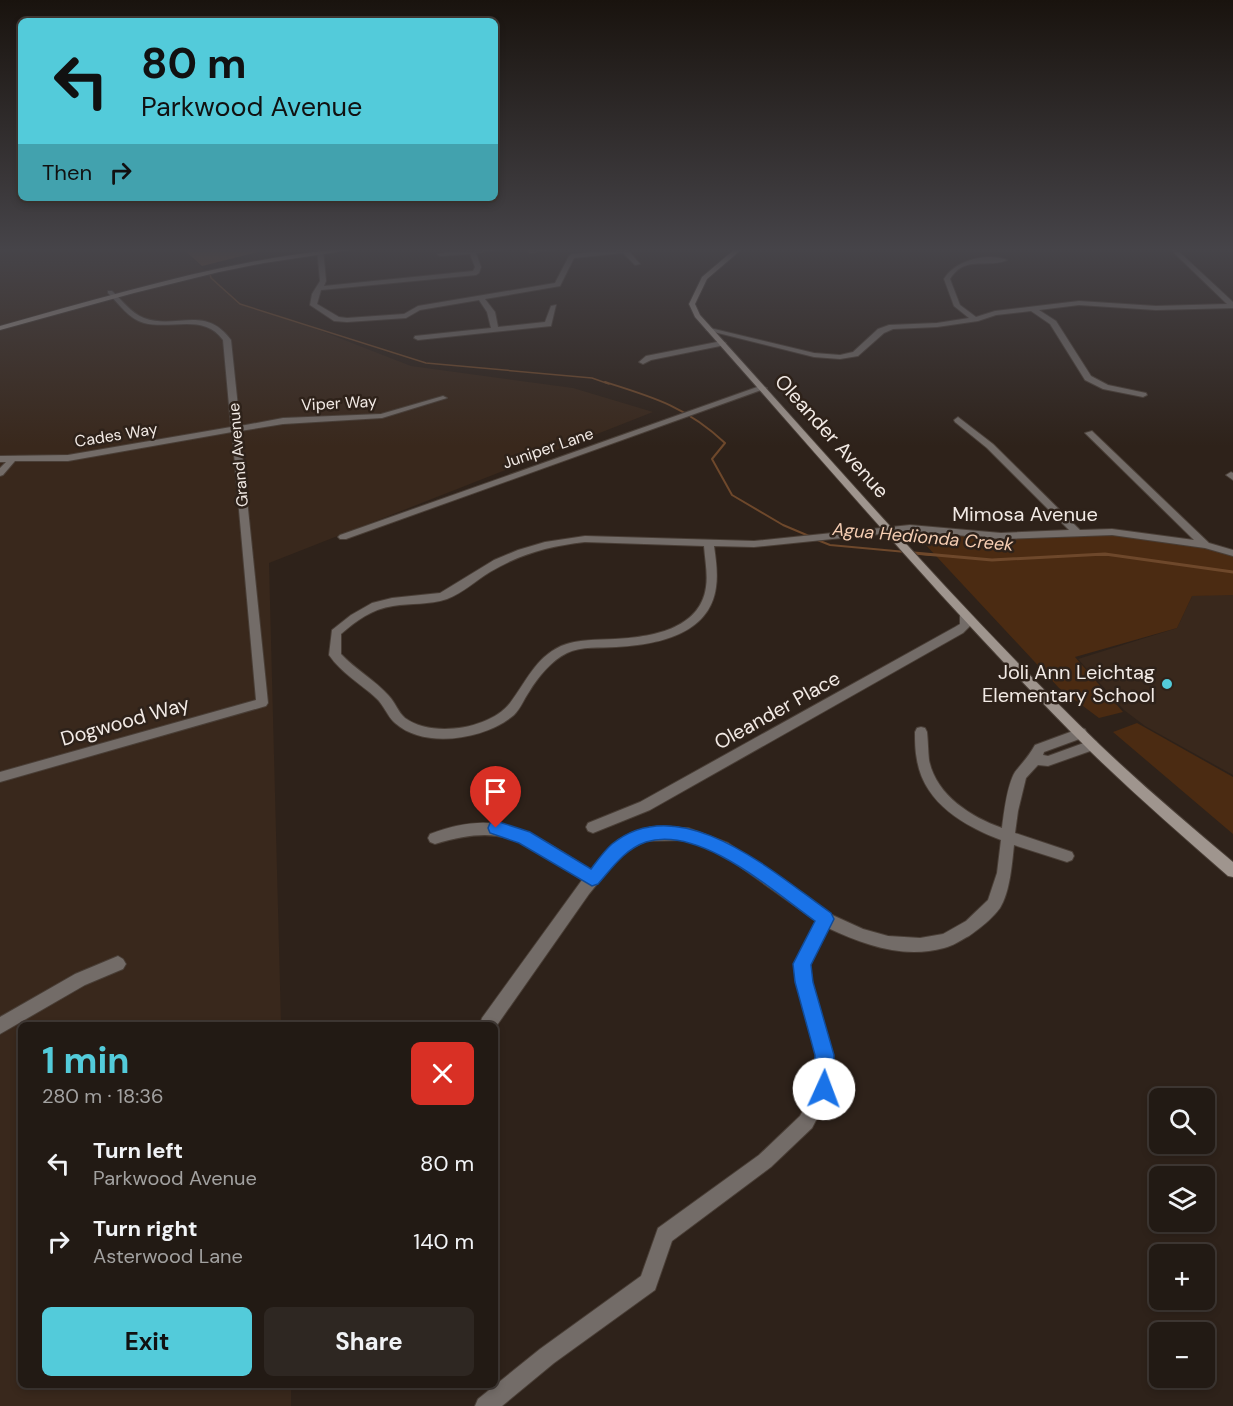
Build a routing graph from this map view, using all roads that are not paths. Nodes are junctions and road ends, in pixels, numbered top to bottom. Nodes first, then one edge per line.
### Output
1 (30, 315) edge
2 (44, 315) edge
3 (135, 315) edge
4 (330, 315) edge
5 (408, 315) edge
6 (491, 315) edge
7 (551, 315) edge
8 (696, 315) edge
9 (968, 315) edge
10 (989, 315) edge
11 (1041, 315) edge
12 (974, 319) junction
13 (0, 322) edge
14 (0, 328) edge
15 (495, 330) junction
16 (710, 330) junction
17 (418, 338) dead end
18 (722, 344) junction
19 (643, 362) dead end
20 (763, 388) junction
21 (1143, 395) dead end
22 (443, 398) dead end
23 (958, 420) dead end
24 (235, 429) junction
25 (1089, 433) dead end
26 (0, 459) edge
27 (12, 460) junction
28 (0, 473) edge
29 (889, 529) junction
30 (1077, 533) junction
31 (343, 537) dead end
32 (709, 543) junction
33 (1205, 545) junction
34 (1233, 553) edge
35 (965, 614) junction
36 (262, 704) joint
37 (921, 732) dead end
38 (1081, 734) junction
39 (1092, 745) junction
40 (1035, 759) junction
41 (0, 777) edge
42 (593, 827) dead end
43 (1008, 836) junction
44 (435, 838) dead end
45 (1067, 856) dead end
46 (1233, 871) edge
47 (592, 879) junction
48 (825, 919) junction
49 (118, 964) dead end
50 (489, 1022) edge
51 (0, 1026) edge
52 (485, 1406) edge

1 - 13 street
2 - 14 street
3 - 24 street, Grand Avenue
4 - 5 street
6 - 15 street
7 - 15 street
8 - 16 street, Oleander Avenue
9 - 12 street
10 - 12 street
11 - 21 street
12 - 16 street
15 - 17 street
16 - 18 street, Oleander Avenue
18 - 19 street
18 - 20 street, Oleander Avenue
20 - 29 street, Oleander Avenue
20 - 31 street, Juniper Lane
22 - 24 street, Viper Way
23 - 30 street
24 - 27 street, Cades Way
24 - 36 street, Grand Avenue
25 - 33 street
26 - 27 street, Cades Way
27 - 28 street
29 - 30 street, Mimosa Avenue
29 - 32 street, Mimosa Avenue
29 - 35 street, Oleander Avenue
30 - 33 street, Mimosa Avenue
32 - 32 street, Mimosa Avenue
33 - 34 street, Mimosa Avenue
35 - 38 street, Oleander Avenue
35 - 42 street, Oleander Place
36 - 41 street, Dogwood Way
37 - 43 street
38 - 39 street, Oleander Avenue
38 - 40 street
39 - 40 street
39 - 46 street, Oleander Avenue
40 - 43 street
43 - 45 street
43 - 48 street
44 - 47 street
47 - 48 street
47 - 50 street
48 - 52 street
49 - 51 street

